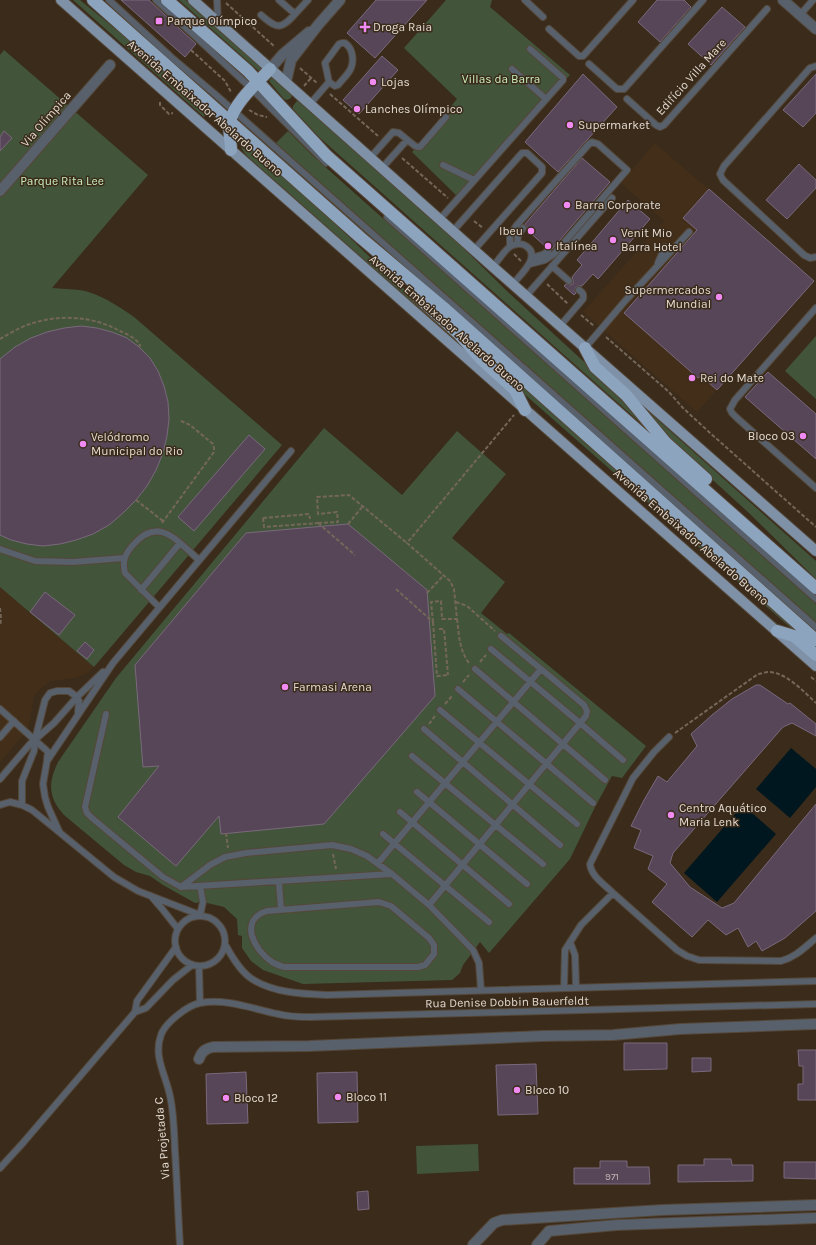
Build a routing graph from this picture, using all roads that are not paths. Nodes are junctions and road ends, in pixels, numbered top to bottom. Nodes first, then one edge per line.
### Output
1 (61, 0) edge
2 (93, 0) edge
3 (109, 0) edge
4 (156, 0) edge
5 (167, 0) edge
6 (193, 0) edge
7 (217, 0) edge
8 (279, 0) edge
9 (308, 0) edge
10 (340, 0) edge
11 (525, 0) edge
12 (633, 0) edge
13 (702, 0) edge
14 (783, 0) edge
15 (813, 0) edge
16 (767, 9) dead end
17 (295, 14) junction
18 (261, 15) dead end
19 (800, 15) junction
20 (544, 17) dead end
21 (218, 21) junction
22 (318, 25) junction
23 (549, 29) dead end
24 (816, 29) edge
25 (530, 48) dead end
26 (589, 64) dead end
27 (110, 65) dead end
28 (816, 66) edge
29 (270, 69) junction
30 (512, 69) dead end
31 (286, 82) junction
32 (329, 82) junction
33 (255, 85) junction
34 (546, 99) junction
35 (627, 99) dead end
36 (310, 104) junction
37 (237, 113) junction
38 (446, 117) dead end
39 (407, 140) junction
40 (231, 150) junction
41 (370, 158) junction
42 (443, 165) dead end
43 (382, 168) junction
44 (474, 180) junction
45 (0, 191) edge
46 (612, 198) dead end
47 (440, 219) junction
48 (522, 228) dead end
49 (453, 231) junction
50 (689, 232) dead end
51 (361, 238) junction
52 (517, 244) junction
53 (510, 246) junction
54 (665, 248) dead end
55 (474, 250) junction
56 (548, 251) dead end
57 (816, 257) edge
58 (531, 261) junction
59 (552, 266) junction
60 (492, 267) junction
61 (655, 269) junction
62 (569, 281) dead end
63 (513, 284) junction
64 (579, 290) dead end
65 (526, 296) junction
66 (816, 308) edge
67 (560, 326) junction
68 (585, 348) junction
69 (520, 412) junction
70 (291, 451) dead end
71 (816, 488) edge
72 (180, 543) junction
73 (765, 543) junction
74 (0, 548) edge
75 (816, 551) edge
76 (124, 558) junction
77 (199, 560) junction
78 (816, 588) edge
79 (140, 590) junction
80 (816, 599) edge
81 (159, 607) junction
82 (816, 627) edge
83 (777, 631) junction
84 (501, 636) road end
85 (816, 640) edge
86 (491, 649) dead end
87 (816, 655) edge
88 (113, 663) junction
89 (816, 666) edge
90 (474, 669) road end
91 (541, 669) junction
92 (531, 682) junction
93 (458, 689) dead end
94 (76, 697) junction
95 (513, 702) junction
96 (0, 708) edge
97 (440, 710) dead end
98 (78, 713) junction
99 (106, 714) dead end
100 (14, 721) junction
101 (497, 722) junction
102 (580, 723) junction
103 (424, 729) dead end
104 (0, 737) edge
105 (669, 737) road end
106 (35, 740) junction
107 (480, 742) junction
108 (563, 744) junction
109 (412, 756) dead end
110 (623, 760) dead end
111 (47, 761) junction
112 (463, 762) junction
113 (546, 764) junction
114 (0, 779) edge
115 (605, 780) dead end
116 (445, 783) junction
117 (529, 784) junction
118 (417, 792) dead end
119 (429, 802) junction
120 (593, 803) dead end
121 (513, 804) junction
122 (0, 805) edge
123 (22, 805) junction
124 (400, 812) dead end
125 (412, 822) junction
126 (577, 824) dead end
127 (496, 825) junction
128 (59, 831) junction
129 (384, 834) dead end
130 (395, 843) junction
131 (479, 844) junction
132 (560, 844) dead end
133 (378, 863) junction
134 (543, 864) dead end
135 (463, 865) junction
136 (392, 874) junction
137 (279, 882) junction
138 (527, 884) dead end
139 (445, 885) junction
140 (200, 886) junction
141 (182, 887) junction
142 (613, 893) junction
143 (150, 896) junction
144 (510, 904) dead end
145 (429, 905) junction
146 (281, 910) junction
147 (200, 915) junction
148 (489, 922) dead end
149 (178, 929) junction
150 (816, 938) edge
151 (570, 942) junction
152 (226, 946) junction
153 (176, 947) junction
154 (192, 965) junction
155 (199, 966) junction
156 (816, 980) edge
157 (564, 988) junction
158 (576, 988) junction
159 (481, 990) junction
160 (200, 1003) junction
161 (816, 1004) edge
162 (135, 1012) junction
163 (816, 1024) edge
164 (199, 1059) dead end
165 (0, 1168) edge
166 (816, 1205) edge
167 (723, 1208) junction
168 (545, 1218) junction
169 (816, 1218) edge
170 (723, 1221) junction
171 (549, 1231) junction
172 (180, 1245) edge
173 (472, 1245) edge
174 (537, 1245) edge

1 - 40 main road, Avenida Embaixador Abelardo Bueno
2 - 37 highway, Avenida Embaixador Abelardo Bueno
3 - 37 lane
4 - 33 lane
5 - 33 highway
6 - 21 main road
7 - 21 lane
8 - 17 lane
9 - 17 lane
10 - 22 street
11 - 20 lane
12 - 23 lane
13 - 26 lane
14 - 19 street
15 - 19 lane
16 - 35 lane, Edifício Villa Mare
17 - 18 lane
19 - 24 street
21 - 29 main road
22 - 29 street
22 - 31 street
25 - 34 lane
27 - 45 street, Via Olímpica
28 - 57 lane
29 - 31 main road
29 - 33 highway
30 - 34 lane
31 - 36 main road
32 - 32 lane
32 - 36 lane
33 - 37 highway
33 - 73 highway
33 - 80 lane
34 - 44 lane
36 - 41 main road
37 - 40 highway
37 - 51 highway, Avenida Embaixador Abelardo Bueno
37 - 82 lane
38 - 39 lane
39 - 41 lane
39 - 43 lane
40 - 69 main road, Avenida Embaixador Abelardo Bueno
41 - 43 main road
42 - 44 lane
43 - 47 main road
44 - 47 lane
46 - 59 lane
47 - 49 main road
48 - 52 lane
49 - 55 main road
49 - 55 lane
50 - 61 lane
51 - 69 highway
51 - 85 highway, Avenida Embaixador Abelardo Bueno
52 - 53 lane
52 - 58 lane
53 - 58 lane
53 - 60 lane
54 - 61 lane
55 - 60 main road
56 - 58 lane
58 - 63 lane
59 - 62 lane
59 - 65 lane
60 - 63 main road
61 - 68 lane
63 - 65 main road
64 - 67 lane
65 - 67 main road
66 - 71 lane
67 - 68 main road
68 - 73 highway
68 - 75 main road
69 - 83 main road, Avenida Embaixador Abelardo Bueno
70 - 77 lane
72 - 76 lane
72 - 77 lane
72 - 79 lane
73 - 78 highway
74 - 76 lane
76 - 79 lane
77 - 81 lane
79 - 81 lane
81 - 88 lane
83 - 87 highway
83 - 89 main road, Avenida Embaixador Abelardo Bueno
84 - 91 lane
86 - 92 lane
88 - 94 lane
88 - 98 lane
90 - 95 lane
91 - 92 lane
91 - 102 lane
92 - 95 lane
92 - 102 lane
93 - 101 lane
94 - 98 lane
94 - 106 lane
94 - 106 lane
95 - 101 lane
95 - 108 lane
96 - 100 lane
97 - 107 lane
98 - 111 lane
99 - 141 lane
100 - 104 lane
100 - 106 lane
101 - 107 lane
101 - 113 lane
102 - 108 lane
102 - 110 lane
103 - 112 lane
105 - 142 lane
106 - 111 lane
106 - 114 lane
106 - 123 lane
107 - 112 lane
107 - 117 lane
108 - 113 lane
108 - 115 lane
109 - 116 lane
111 - 128 lane
112 - 116 lane
112 - 121 lane
113 - 117 lane
113 - 120 lane
116 - 119 lane
116 - 127 lane
117 - 121 lane
117 - 126 lane
118 - 119 lane
119 - 125 lane
119 - 131 lane
121 - 127 lane
121 - 132 lane
122 - 123 lane
123 - 128 lane
124 - 125 lane
125 - 130 lane
125 - 135 lane
127 - 131 lane
127 - 134 lane
128 - 143 lane
129 - 130 lane
130 - 133 lane
130 - 139 lane
131 - 135 lane
131 - 138 lane
133 - 136 lane
133 - 141 lane
135 - 139 lane
135 - 144 lane
136 - 137 lane
136 - 145 lane
137 - 140 lane
137 - 146 lane
139 - 145 lane
139 - 148 lane
140 - 141 lane
140 - 147 lane
142 - 150 lane
142 - 151 lane
143 - 147 lane
143 - 149 lane
145 - 159 lane
146 - 146 lane
147 - 149 lane
147 - 152 lane
149 - 153 lane
151 - 157 lane
151 - 158 lane
152 - 155 lane
152 - 159 lane, Rua Denise Dobbin Bauerfeldt
153 - 154 lane
153 - 162 lane
154 - 155 lane
154 - 162 lane
155 - 160 lane
156 - 158 lane, Rua Denise Dobbin Bauerfeldt
157 - 158 lane, Rua Denise Dobbin Bauerfeldt
157 - 159 lane, Rua Denise Dobbin Bauerfeldt
160 - 161 lane, Rua Denise Dobbin Bauerfeldt
160 - 172 lane, Via Projetada C
162 - 165 lane
163 - 164 street
166 - 167 street
167 - 168 street
167 - 170 street
168 - 171 street
168 - 173 street
169 - 170 street
170 - 171 street
171 - 174 street

